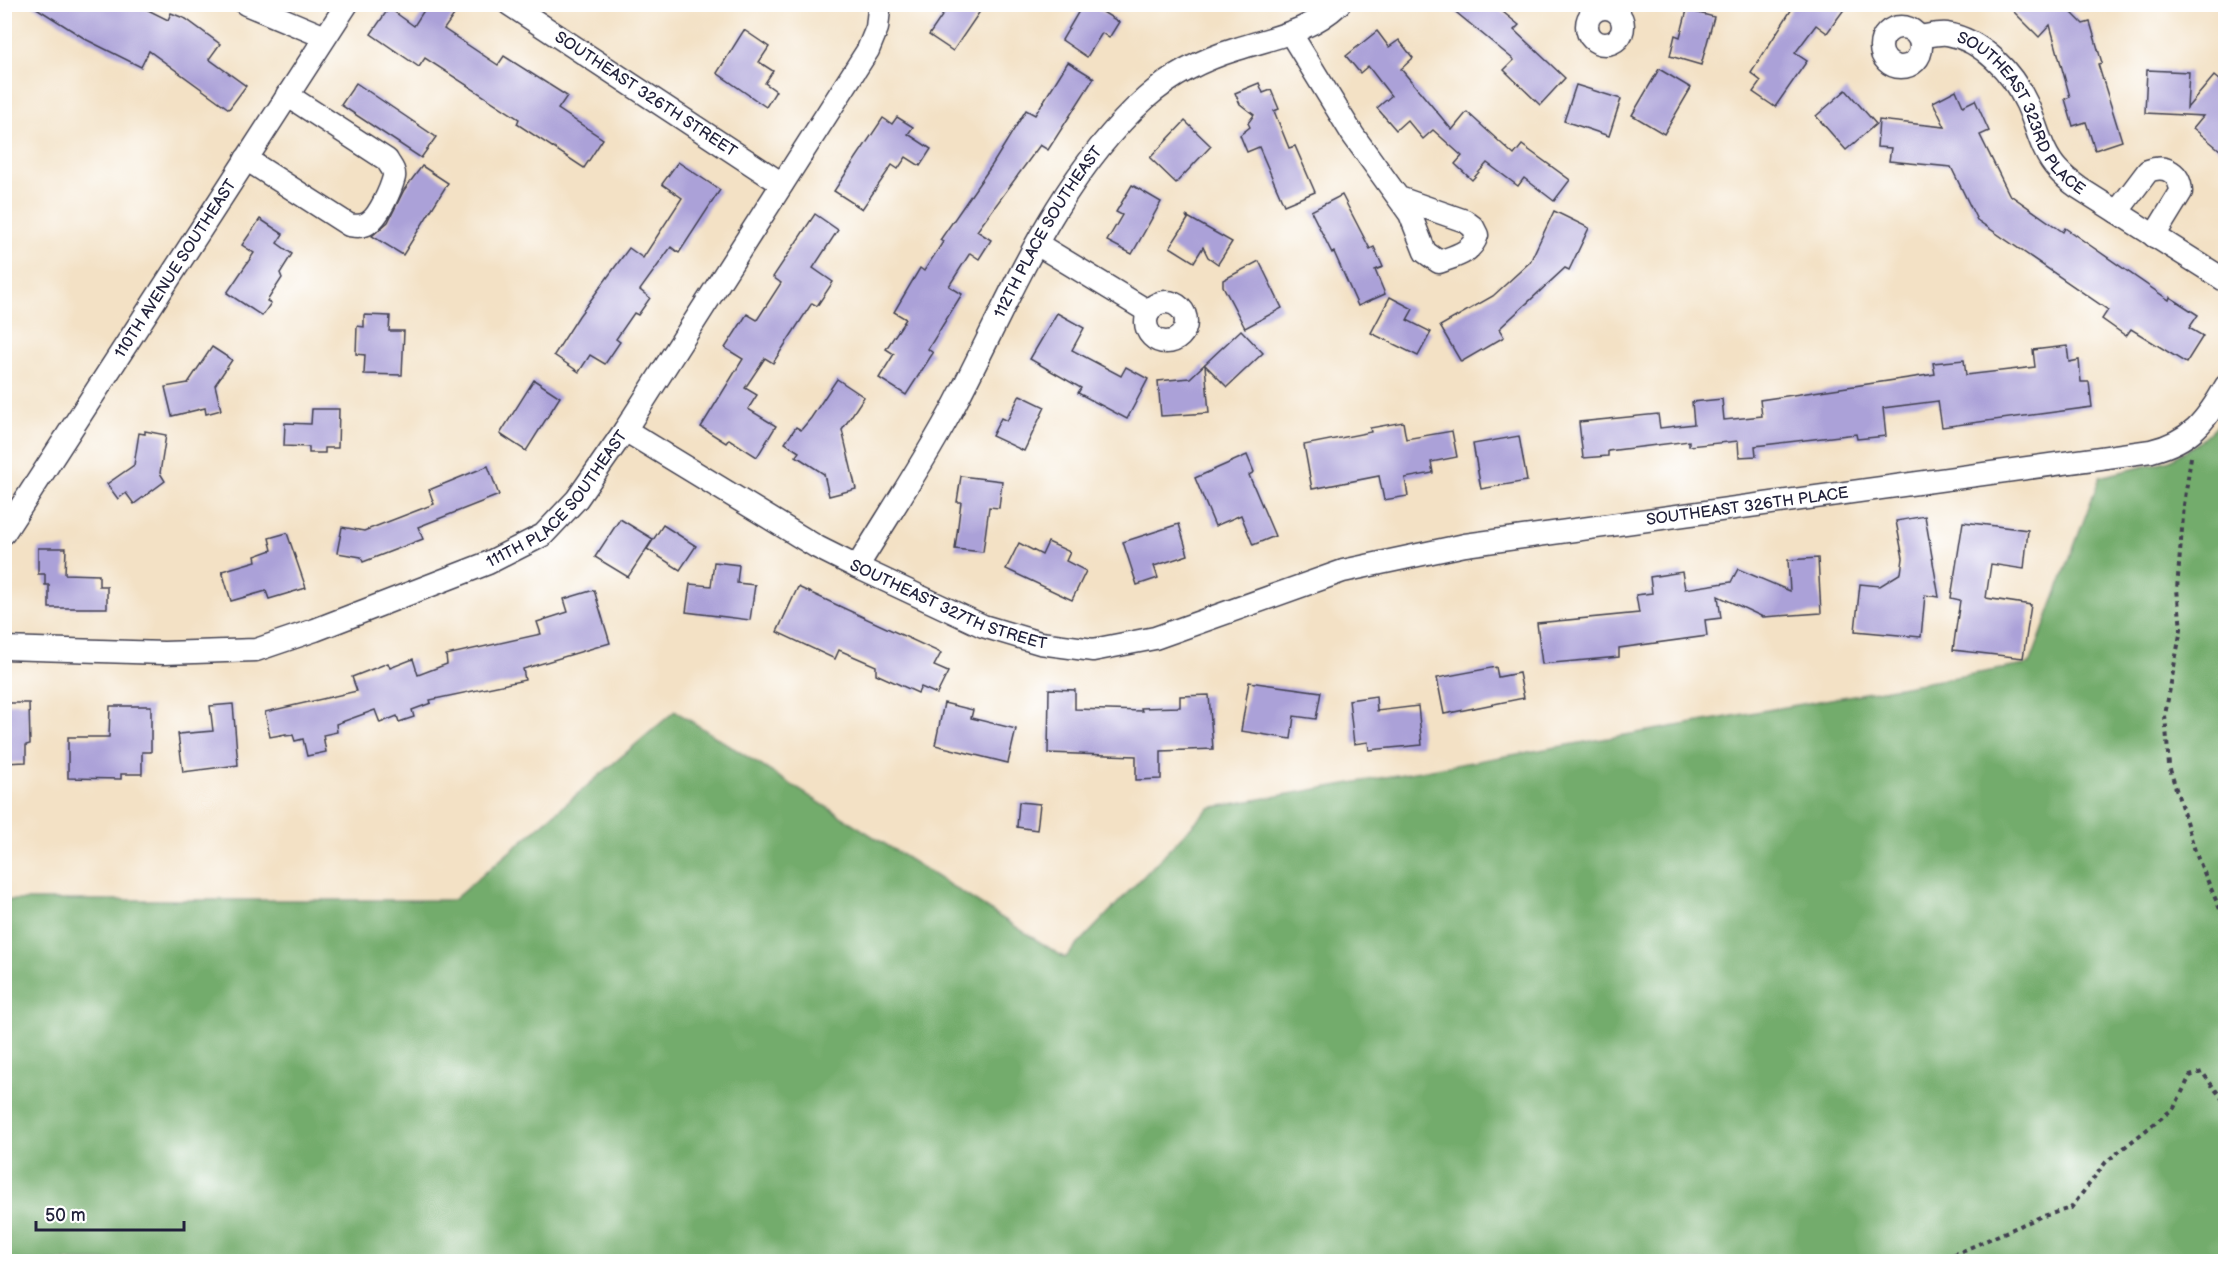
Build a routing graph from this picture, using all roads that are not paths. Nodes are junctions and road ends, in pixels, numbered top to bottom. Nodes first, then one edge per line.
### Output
1 (246, 4) edge
2 (347, 4) edge
3 (509, 4) edge
4 (1339, 4) edge
5 (879, 9) dead end
6 (1291, 34) junction
7 (325, 37) junction
8 (1919, 37) dead end
9 (288, 95) junction
10 (246, 159) junction
11 (782, 184) junction
12 (1399, 198) dead end
13 (2117, 212) junction
14 (2154, 236) junction
15 (1037, 244) junction
16 (2226, 281) edge
17 (1149, 312) dead end
18 (2226, 386) edge
19 (625, 430) junction
20 (4, 533) edge
21 (857, 567) junction
22 (1299, 584) joint
23 (4, 648) edge

1 - 7 street
2 - 7 street, 110TH AVENUE SOUTHEAST
3 - 11 street, SOUTHEAST 326TH STREET
4 - 6 street, 112TH PLACE SOUTHEAST
5 - 11 street, 111TH PLACE SOUTHEAST
6 - 12 street
6 - 15 street, 112TH PLACE SOUTHEAST
7 - 9 street, 110TH AVENUE SOUTHEAST
8 - 13 street, SOUTHEAST 323RD PLACE
9 - 10 street, 110TH AVENUE SOUTHEAST
9 - 10 street
10 - 20 street, 110TH AVENUE SOUTHEAST
11 - 19 street, 111TH PLACE SOUTHEAST
13 - 14 street, SOUTHEAST 323RD PLACE
13 - 14 street
14 - 16 street, SOUTHEAST 323RD PLACE
15 - 17 street
15 - 21 street, 112TH PLACE SOUTHEAST
18 - 22 street, SOUTHEAST 326TH PLACE
19 - 21 street, SOUTHEAST 327TH STREET
19 - 23 street, 111TH PLACE SOUTHEAST
21 - 22 street, SOUTHEAST 327TH STREET

